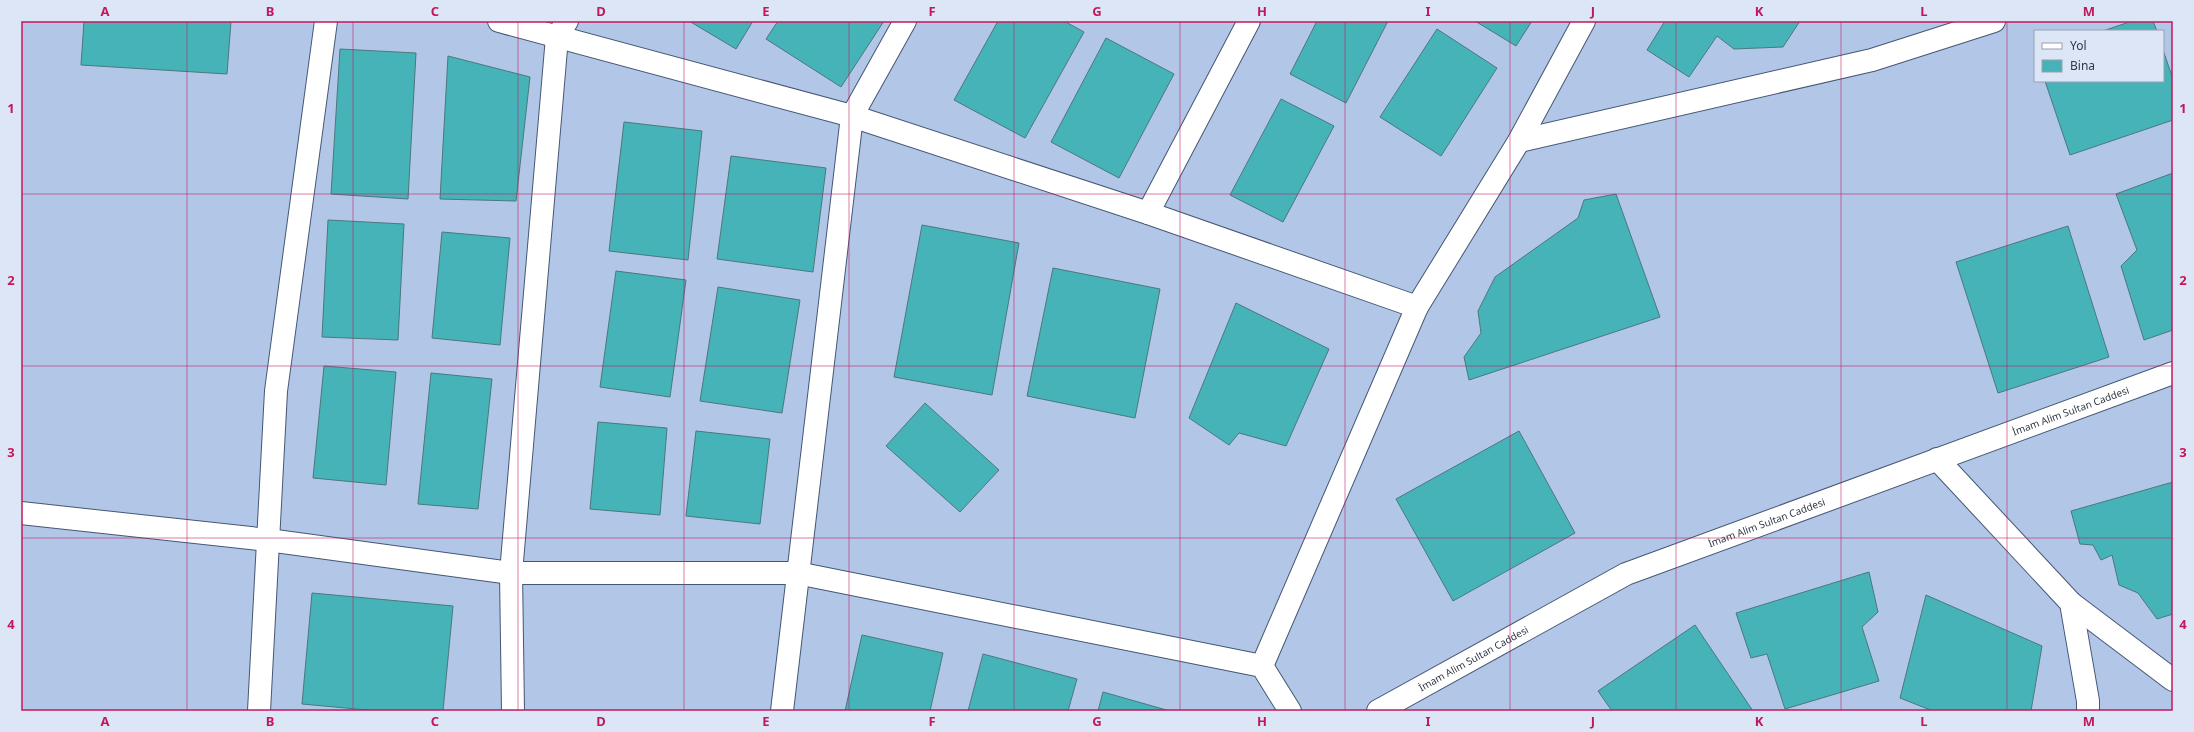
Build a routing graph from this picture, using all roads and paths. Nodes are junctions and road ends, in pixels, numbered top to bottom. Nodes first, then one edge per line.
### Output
1 (326, 21) edge
2 (499, 21) edge
3 (905, 21) edge
4 (1250, 21) edge
5 (1584, 21) edge
6 (1994, 21) edge
7 (562, 29) edge
8 (852, 116) junction
9 (1519, 141) junction
10 (1148, 213) junction
11 (1417, 307) junction
12 (2173, 373) edge
13 (1937, 459) junction
14 (21, 513) edge
15 (268, 540) junction
16 (511, 573) junction
17 (797, 573) junction
18 (2071, 603) junction
19 (1262, 666) junction
20 (2173, 680) edge
21 (259, 711) edge
22 (513, 711) edge
23 (782, 711) edge
24 (1290, 711) edge
25 (1378, 711) edge
26 (2088, 711) edge

1 - 15 street
2 - 7 street
3 - 8 street
4 - 10 street
5 - 9 street
6 - 9 street
7 - 8 street
7 - 16 street
8 - 10 street
8 - 17 street
9 - 11 street
10 - 11 street
11 - 19 street
12 - 13 street, İmam Alim Sultan Caddesi
13 - 18 street
13 - 25 street, İmam Alim Sultan Caddesi
14 - 15 street
15 - 16 street
15 - 21 street
16 - 17 street
16 - 22 street
17 - 19 street
17 - 23 street
18 - 20 street
18 - 26 street
19 - 24 street

